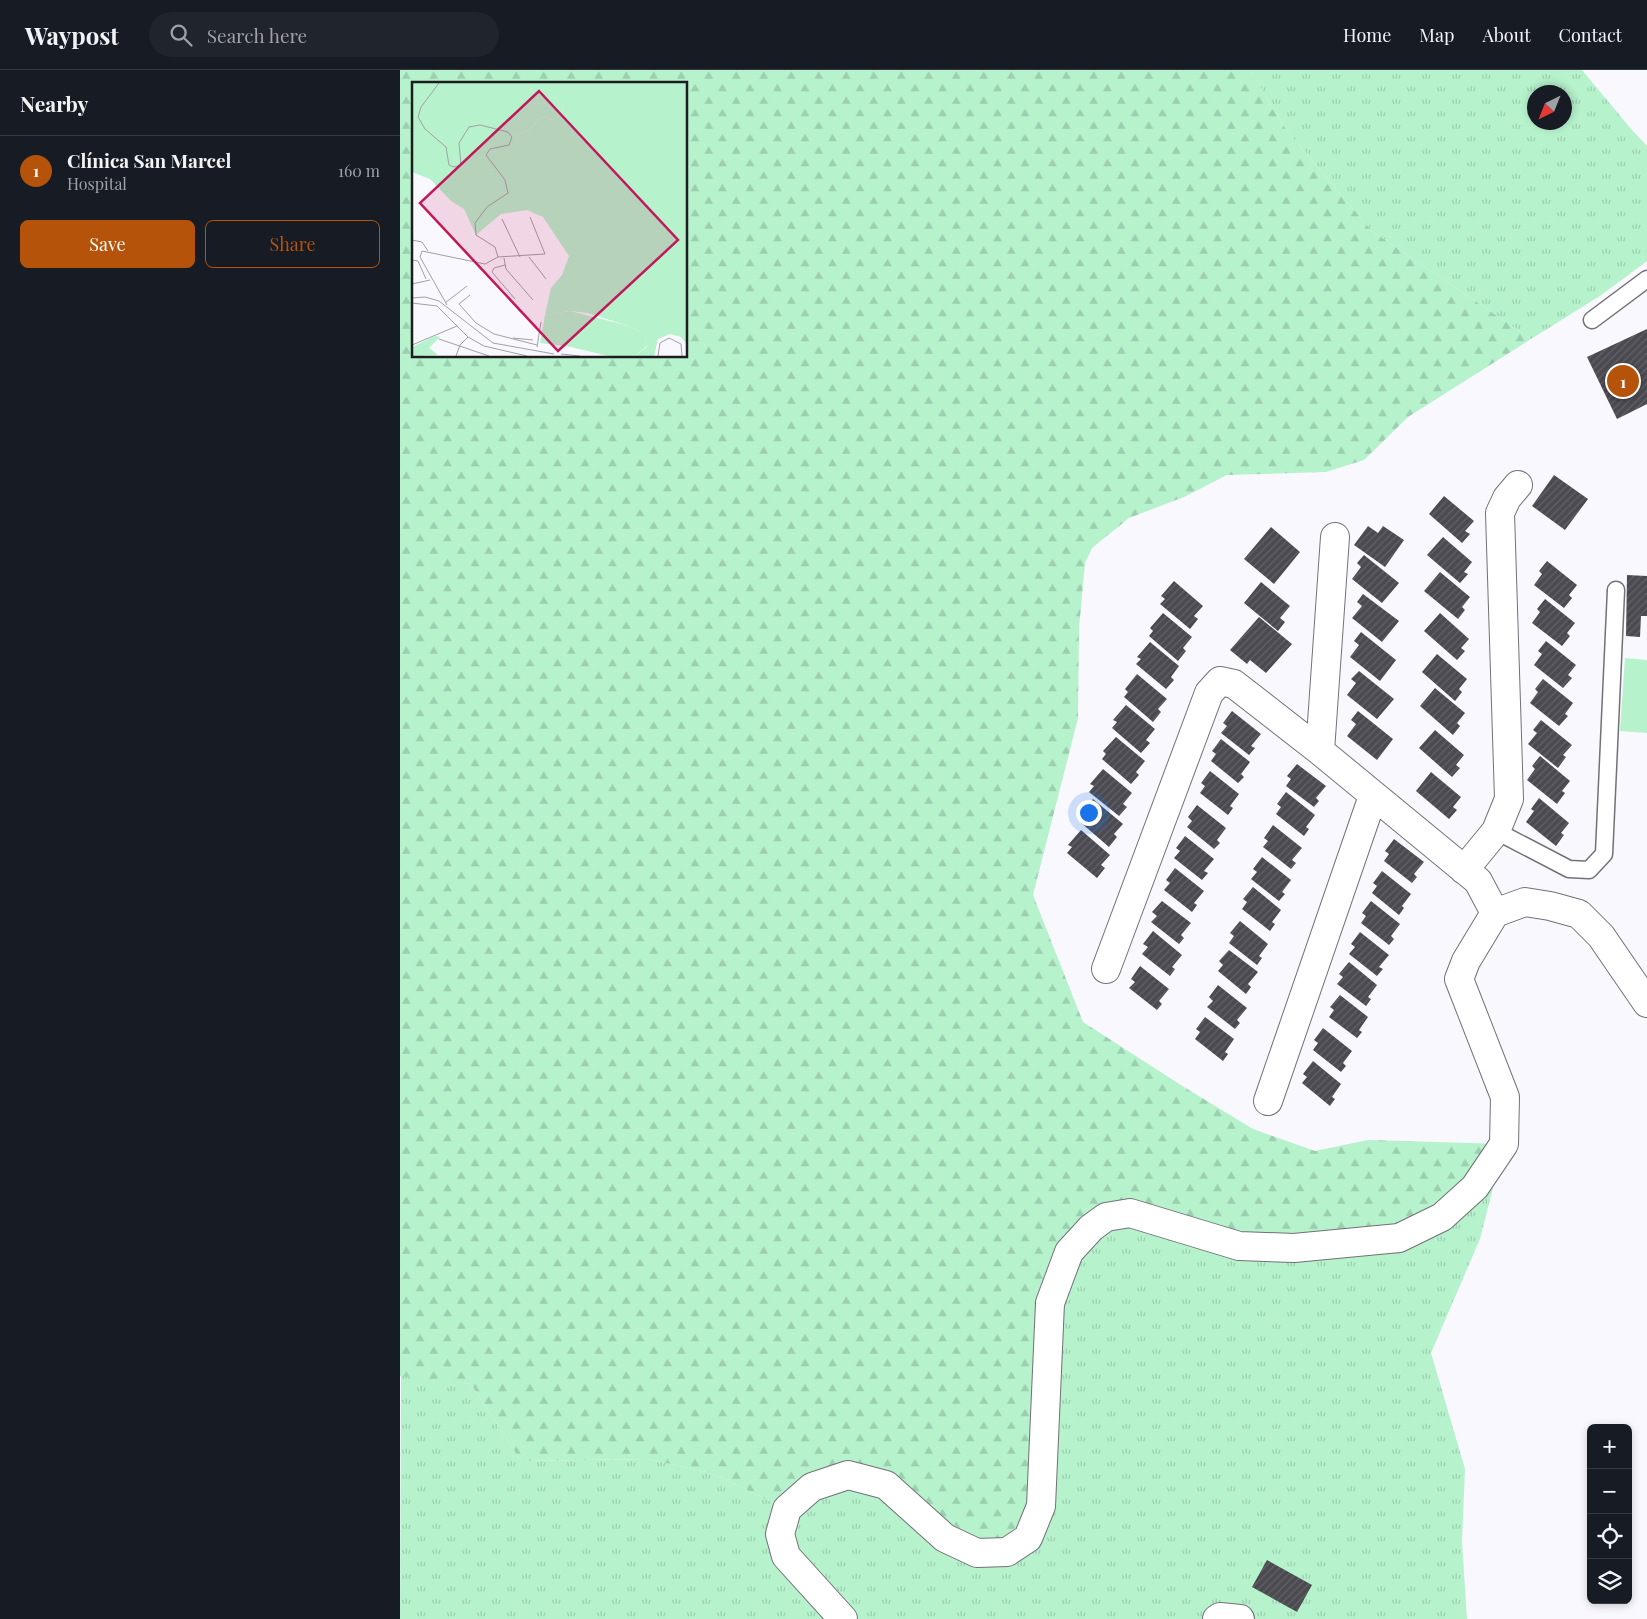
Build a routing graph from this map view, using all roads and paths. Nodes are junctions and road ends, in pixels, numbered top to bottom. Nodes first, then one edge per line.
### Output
1 (1647, 279) edge
2 (1592, 320) dead end
3 (1518, 485) dead end
4 (1335, 537) dead end
5 (1616, 590) dead end
6 (1320, 752) junction
7 (1373, 796) junction
8 (1496, 832) junction
9 (1464, 870) junction
10 (1495, 913) junction
11 (1106, 969) dead end
12 (1647, 1003) edge
13 (1268, 1101) dead end
14 (843, 1619) edge
15 (1217, 1619) edge
16 (1240, 1619) edge

1 - 2 lane
3 - 8 street
4 - 6 street
5 - 8 lane
6 - 7 street
6 - 11 street
7 - 9 street
7 - 13 street
8 - 9 street
9 - 10 street
10 - 12 street
10 - 14 street
15 - 16 street

